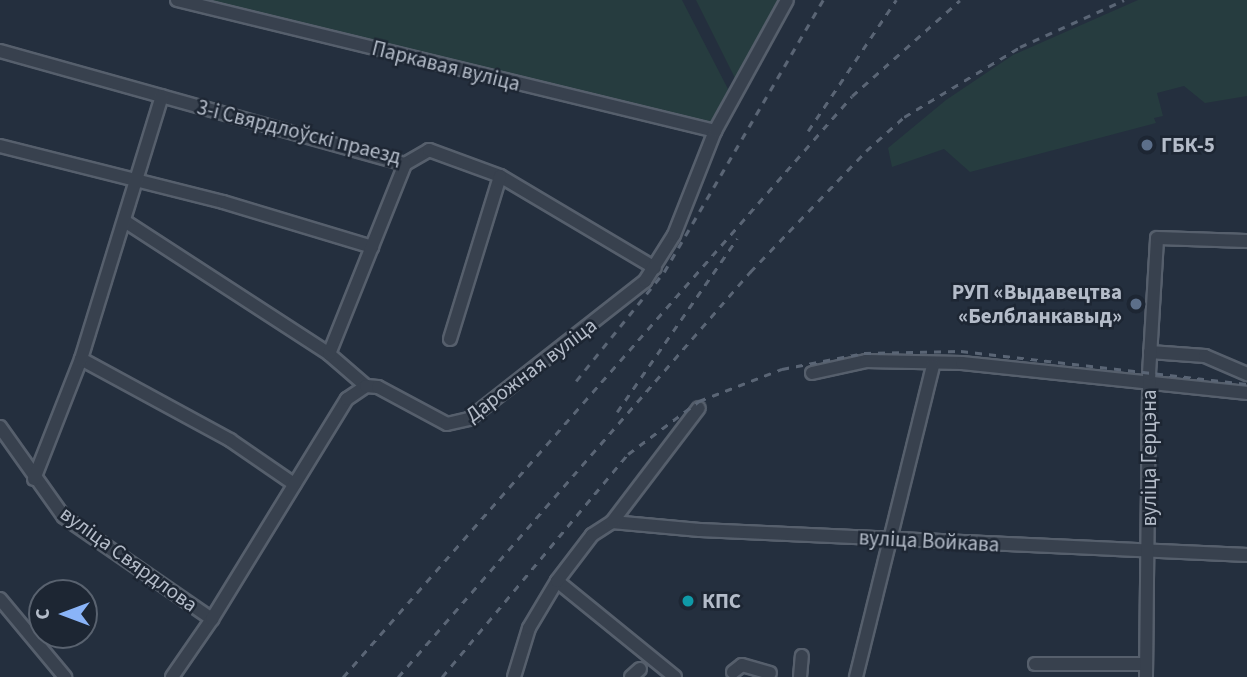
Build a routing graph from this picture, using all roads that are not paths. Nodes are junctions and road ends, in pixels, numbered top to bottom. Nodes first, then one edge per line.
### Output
1 (177, 0) edge
2 (787, 0) edge
3 (0, 51) edge
4 (162, 96) junction
5 (715, 131) junction
6 (0, 146) edge
7 (405, 164) junction
8 (500, 176) junction
9 (139, 182) junction
10 (126, 222) junction
11 (1247, 241) edge
12 (372, 247) junction
13 (656, 268) junction
14 (450, 339) dead end
15 (1150, 352) junction
16 (329, 354) junction
17 (81, 359) junction
18 (933, 366) junction
19 (812, 373) dead end
20 (1247, 374) edge
21 (1149, 383) junction
22 (366, 386) junction
23 (1247, 393) edge
24 (699, 408) dead end
25 (0, 427) edge
26 (34, 479) junction
27 (294, 484) junction
28 (612, 522) junction
29 (888, 538) junction
30 (1148, 552) junction
31 (1247, 555) edge
32 (557, 581) junction
33 (0, 599) edge
34 (212, 620) junction
35 (802, 656) dead end
36 (1035, 664) dead end
37 (1146, 671) edge
38 (770, 673) dead end
39 (733, 676) edge
40 (65, 677) edge
41 (172, 677) edge
42 (514, 677) edge
43 (675, 677) edge
44 (800, 677) edge
45 (856, 677) edge

1 - 5 street, Паркавая вуліца
2 - 5 street, Дарожная вуліца
3 - 4 street, 3-і Свярдлоўскі праезд
4 - 7 street, 3-і Свярдлоўскі праезд
4 - 9 street
5 - 13 street, Дарожная вуліца
6 - 9 street
7 - 8 street, 3-і Свярдлоўскі праезд
7 - 12 street
8 - 13 street, 3-і Свярдлоўскі праезд
8 - 14 street
9 - 10 street
9 - 12 street
10 - 16 street
10 - 17 street
11 - 15 street, вуліца Герцэна
12 - 16 street
13 - 22 street, Дарожная вуліца
15 - 20 street
15 - 21 street, вуліца Герцэна
16 - 22 street
17 - 26 street
17 - 27 street
18 - 19 street
18 - 21 street
18 - 29 street
21 - 23 street
21 - 30 street, вуліца Герцэна
22 - 27 street
24 - 28 street
25 - 26 street, вуліца Свярдлова
26 - 34 street, вуліца Свярдлова
27 - 34 street
28 - 29 street, вуліца Войкава
28 - 32 street
29 - 30 street, вуліца Войкава
29 - 45 street
30 - 31 street, вуліца Войкава
30 - 37 street, вуліца Герцэна
32 - 42 street
32 - 43 street
33 - 40 street
34 - 41 street
35 - 44 street
36 - 37 street
38 - 39 street

